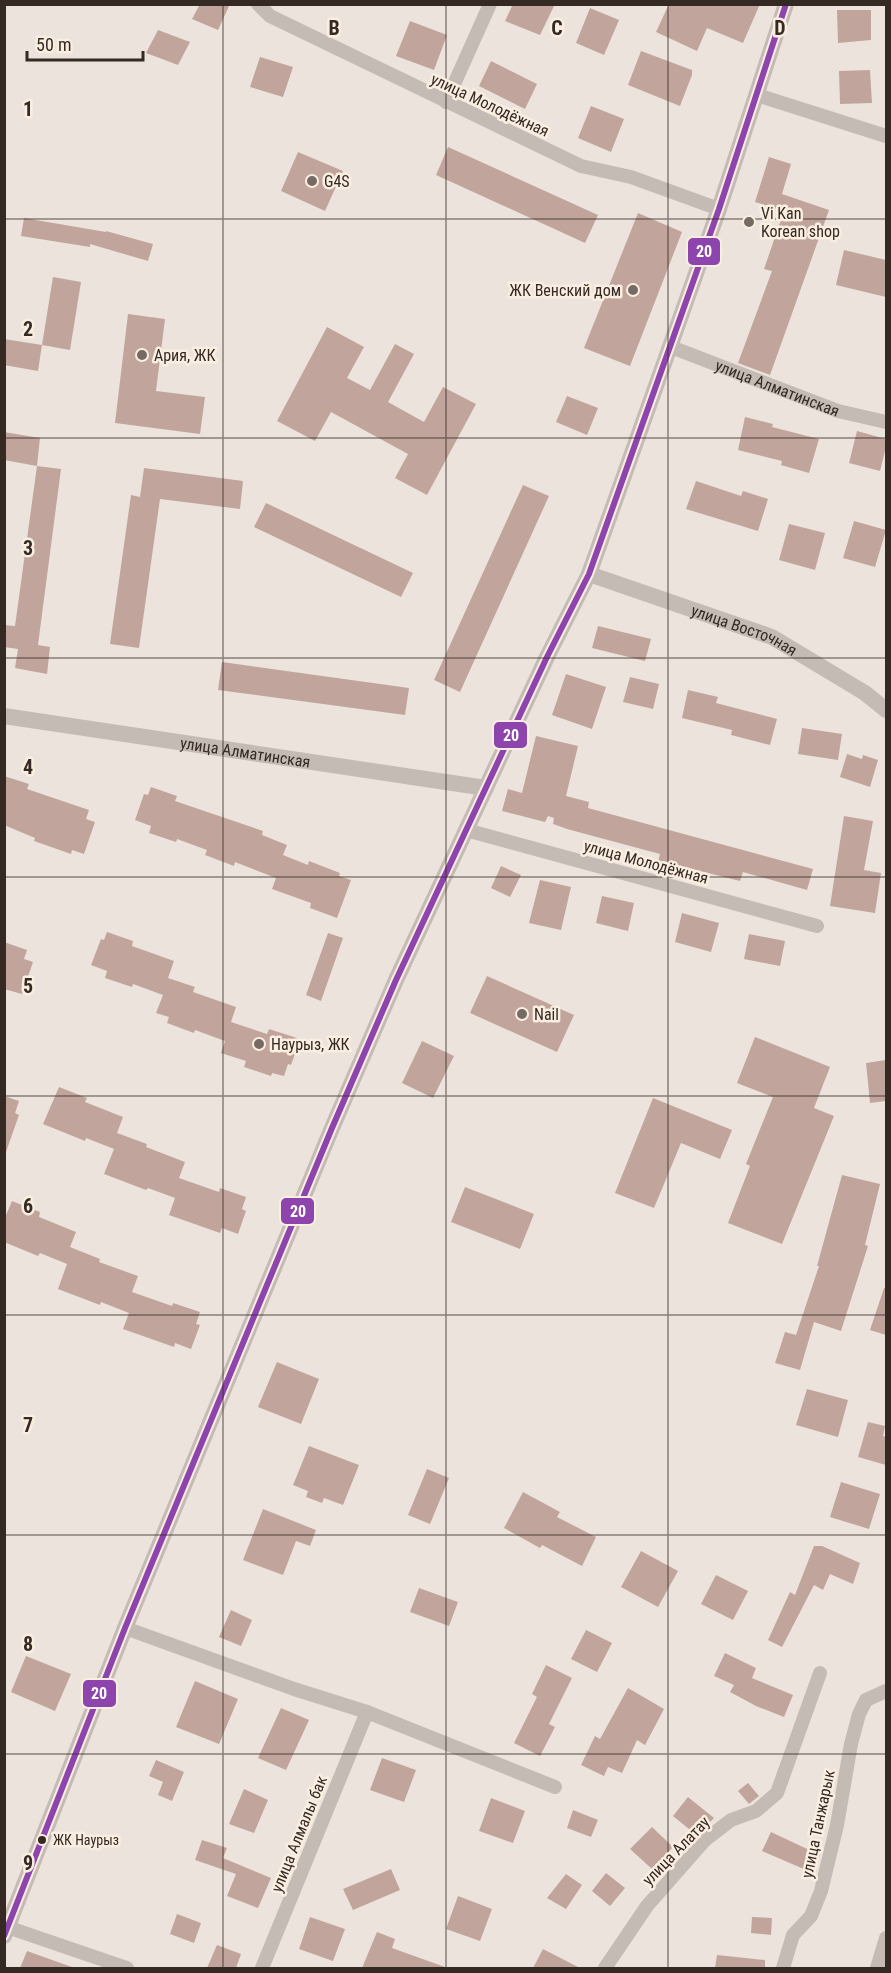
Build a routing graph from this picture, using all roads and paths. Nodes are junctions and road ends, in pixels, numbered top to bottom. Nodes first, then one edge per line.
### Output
1 (258, 4) edge
2 (490, 4) edge
3 (786, 4) edge
4 (757, 95) junction
5 (446, 102) junction
6 (886, 136) edge
7 (719, 209) junction
8 (671, 346) junction
9 (886, 422) edge
10 (589, 574) junction
11 (886, 710) edge
12 (4, 716) edge
13 (486, 788) junction
14 (466, 830) junction
15 (817, 926) dead end
16 (126, 1628) junction
17 (820, 1673) dead end
18 (886, 1691) edge
19 (367, 1712) junction
20 (555, 1787) dead end
21 (6, 1931) edge
22 (886, 1938) edge
23 (127, 1968) edge
24 (262, 1968) edge
25 (605, 1968) edge
26 (783, 1968) edge
27 (877, 1968) edge

1 - 5 street, улица Молодёжная
2 - 5 street
3 - 4 street
4 - 6 street
4 - 7 street
5 - 7 street, улица Молодёжная
7 - 8 street
8 - 9 street, улица Алматинская
8 - 10 street
10 - 11 street, улица Восточная
10 - 13 street
12 - 13 street, улица Алматинская
13 - 14 street
14 - 15 street, улица Молодёжная
14 - 16 street
16 - 19 street
16 - 21 street
17 - 25 street, улица Алатау
18 - 26 street, улица Танжарык
19 - 20 street
19 - 24 street, улица Алмалы бак
21 - 23 street
22 - 27 street

